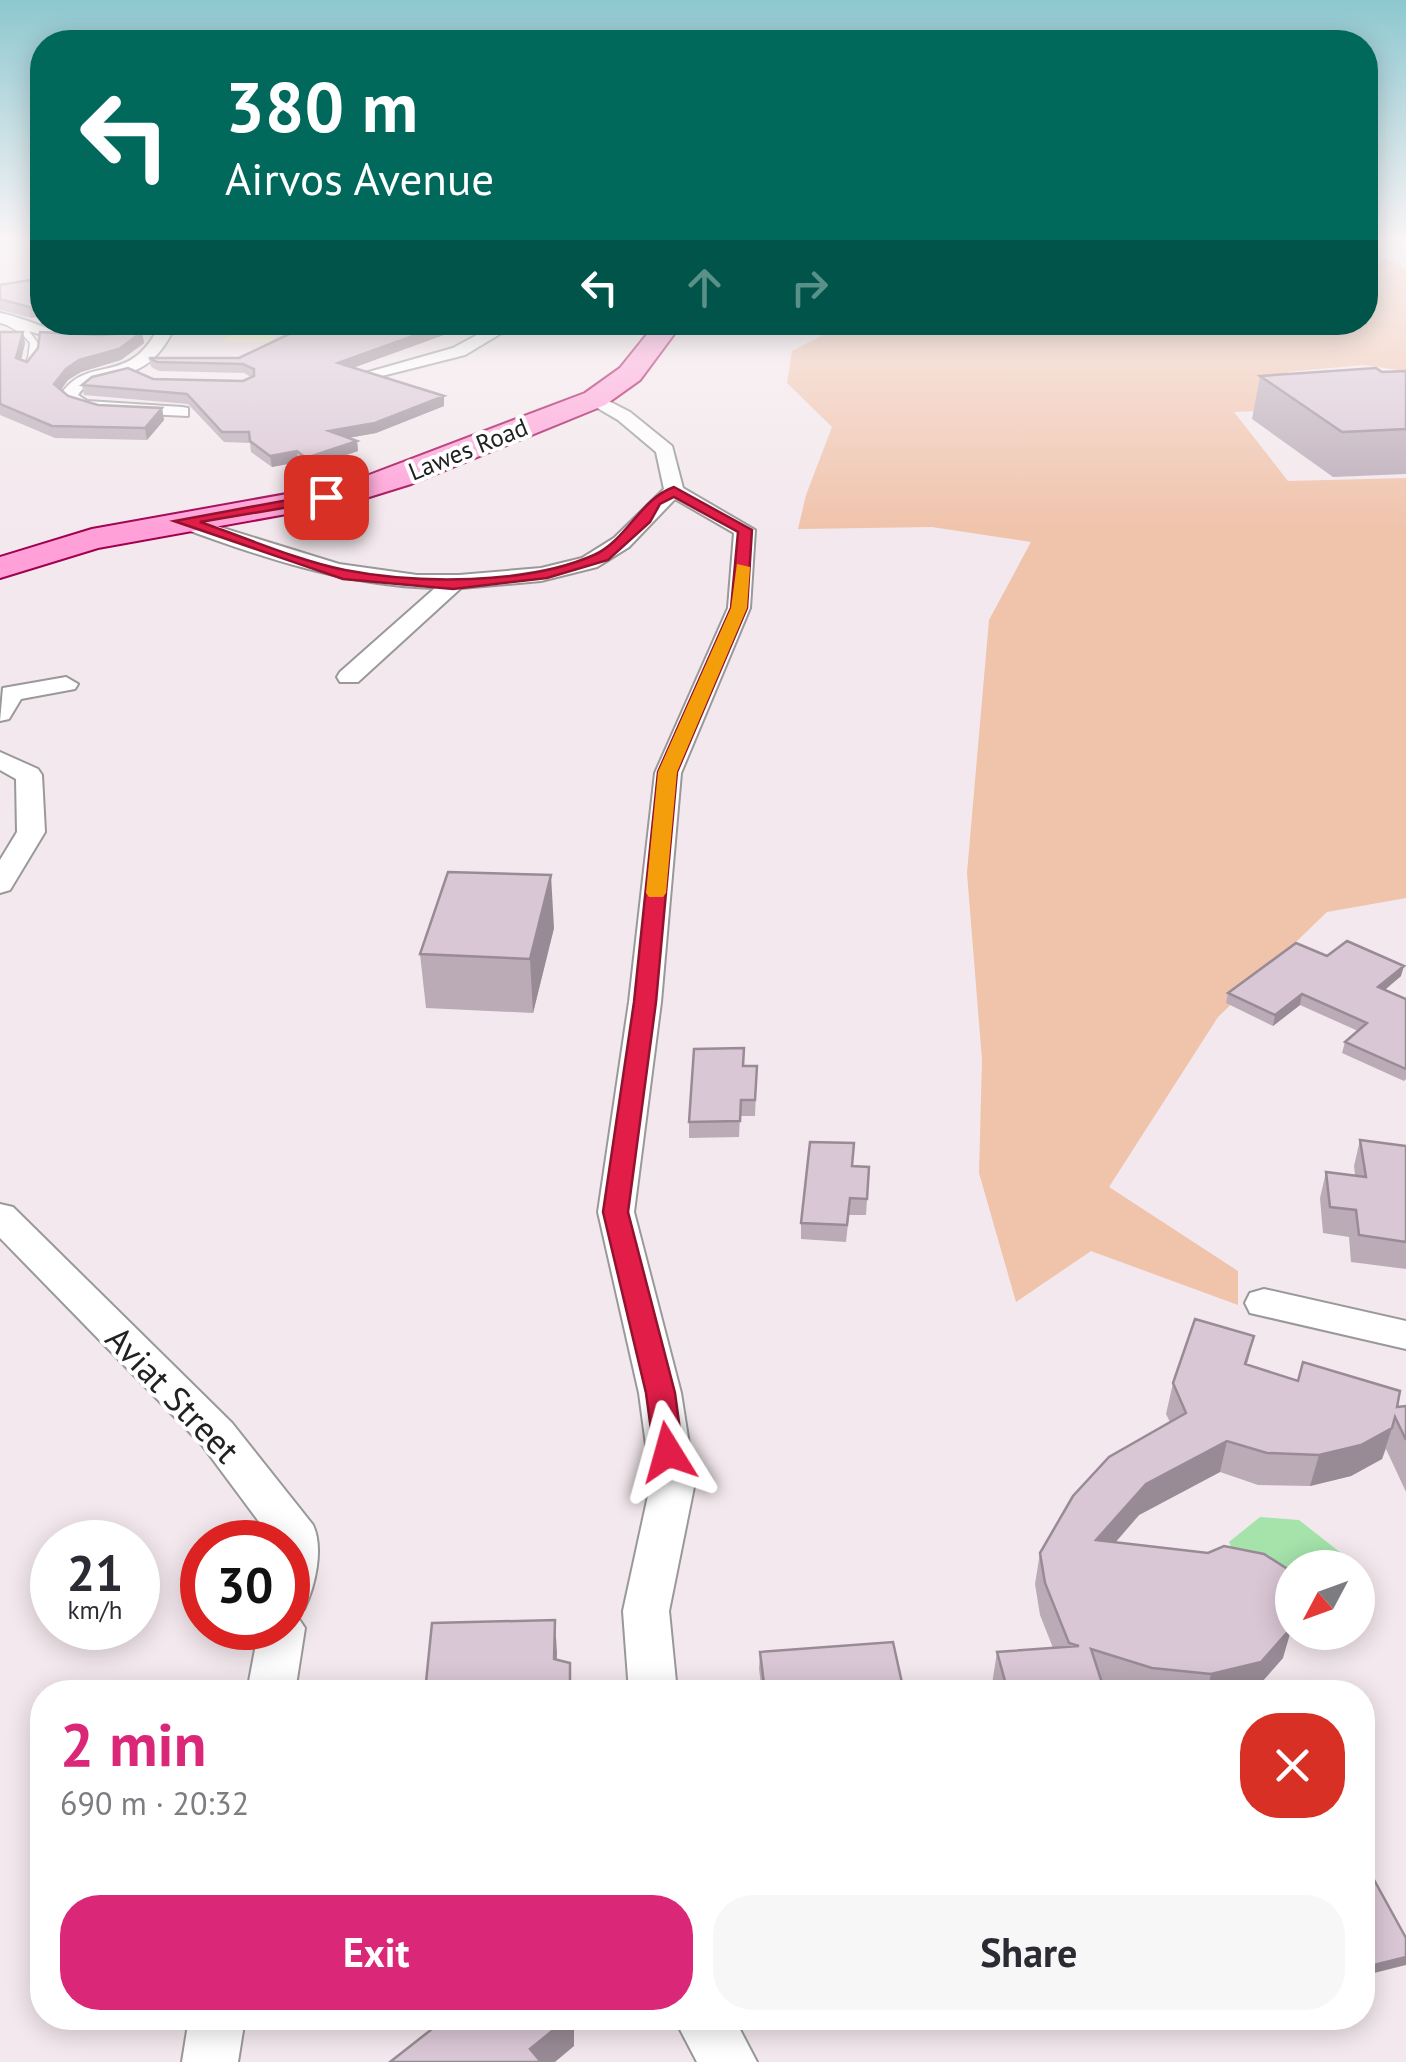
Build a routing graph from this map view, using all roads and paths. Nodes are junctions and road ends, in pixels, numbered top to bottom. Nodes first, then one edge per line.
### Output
1 (30, 337) edge
2 (164, 337) edge
3 (485, 337) edge
4 (653, 337) edge
5 (27, 368) edge
6 (135, 370) junction
7 (366, 375) edge
8 (154, 380) edge
9 (594, 399) junction
10 (182, 412) edge
11 (674, 491) junction
12 (182, 521) junction
13 (0, 568) edge
14 (453, 584) junction
15 (348, 677) dead end
16 (66, 684) dead end
17 (0, 714) edge
18 (0, 760) edge
19 (0, 884) edge
20 (0, 1216) edge
21 (1264, 1303) dead end
22 (1406, 1336) edge
23 (284, 1520) edge
24 (279, 1650) edge
25 (274, 1680) edge
26 (652, 1680) edge
27 (216, 2030) edge
28 (709, 2030) edge
29 (210, 2062) edge
30 (729, 2062) edge

1 - 5 lane
2 - 6 street
3 - 7 street
4 - 9 main road, Lawes Road
6 - 8 street
6 - 10 street
9 - 11 street
9 - 12 main road, Lawes Road
11 - 14 street
11 - 26 street
12 - 13 main road, Lawes Road
12 - 14 street
14 - 15 street
16 - 17 street
18 - 19 street
20 - 23 street, Aviat Street
21 - 22 street
24 - 25 street
27 - 29 street
28 - 30 street

